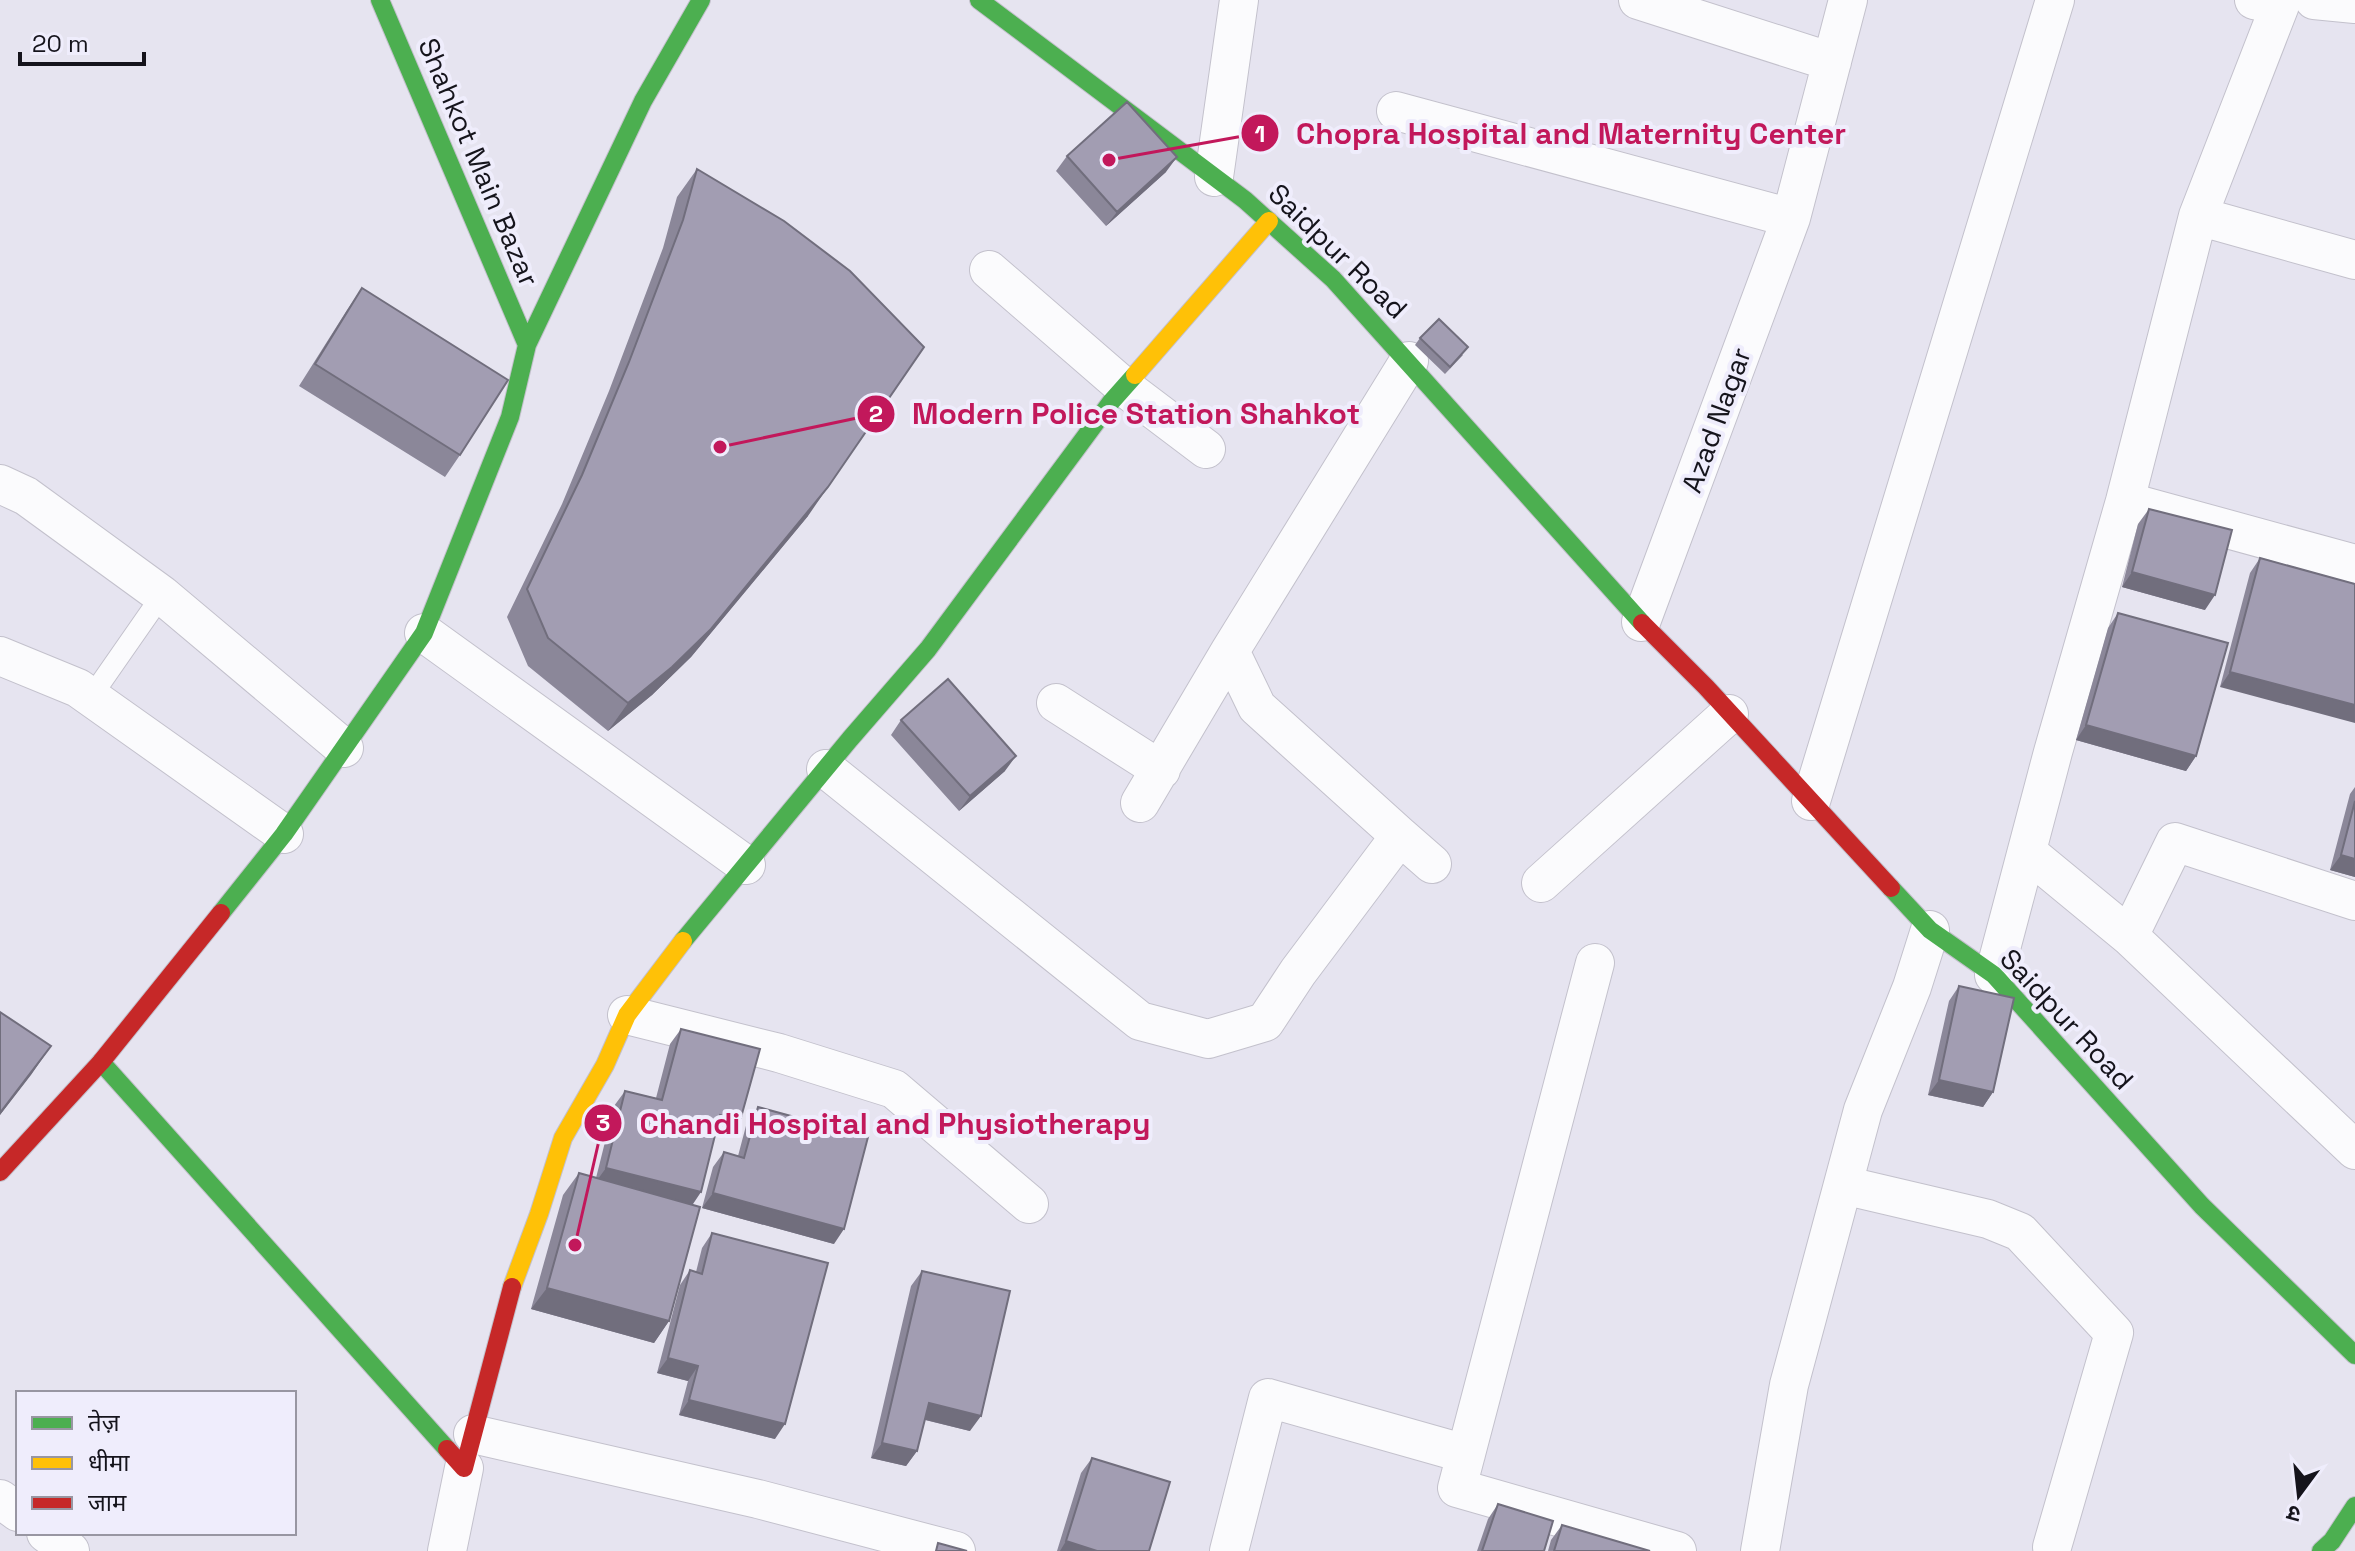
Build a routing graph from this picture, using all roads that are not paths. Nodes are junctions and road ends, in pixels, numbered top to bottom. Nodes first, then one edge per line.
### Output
1 (380, 0) edge
2 (979, 0) edge
3 (1239, 0) edge
4 (1638, 0) edge
5 (1848, 0) edge
6 (2055, 0) edge
7 (2287, 1) edge
8 (2355, 4) edge
9 (689, 6) edge
10 (1832, 62) junction
11 (1396, 111) dead end
12 (1214, 177) junction
13 (2198, 216) junction
14 (1791, 218) junction
15 (1269, 221) junction
16 (2355, 260) edge
17 (989, 270) dead end
18 (527, 345) junction
19 (1409, 361) junction
20 (1124, 387) junction
21 (1206, 449) dead end
22 (0, 484) edge
23 (2125, 501) junction
24 (2355, 564) edge
25 (162, 595) junction
26 (1641, 622) junction
27 (424, 633) junction
28 (1230, 651) junction
29 (0, 656) edge
30 (91, 697) junction
31 (1718, 700) junction
32 (1056, 703) dead end
33 (344, 748) junction
34 (826, 769) junction
35 (1161, 770) junction
36 (1811, 801) junction
37 (1140, 803) dead end
38 (284, 834) junction
39 (1400, 836) junction
40 (2027, 852) junction
41 (1432, 864) dead end
42 (746, 865) junction
43 (1541, 883) dead end
44 (2355, 901) edge
45 (1930, 930) junction
46 (2129, 936) junction
47 (1595, 963) dead end
48 (1994, 975) junction
49 (627, 1015) junction
50 (101, 1062) junction
51 (2355, 1150) edge
52 (0, 1172) edge
53 (1843, 1185) junction
54 (1029, 1204) dead end
55 (2355, 1355) edge
56 (469, 1451) junction
57 (1466, 1454) junction
58 (2355, 1506) edge
59 (2052, 1547) dead end
60 (447, 1551) edge
61 (956, 1551) edge
62 (1229, 1551) edge
63 (1677, 1551) edge
64 (1760, 1551) edge
65 (2321, 1551) edge

1 - 18 street, Shahkot Main Bazar
2 - 12 street, Saidpur Road
3 - 12 street
4 - 10 street
5 - 10 street, Azad Nagar
6 - 36 street
7 - 8 street
7 - 13 street
9 - 18 street
10 - 14 street, Azad Nagar
11 - 14 street
12 - 15 street, Saidpur Road
13 - 16 street
13 - 23 street
14 - 26 street, Azad Nagar
15 - 19 street, Saidpur Road
15 - 20 street
17 - 20 street
18 - 27 street
19 - 26 street, Saidpur Road
19 - 28 street
20 - 21 street
20 - 34 street
22 - 25 street
23 - 24 street
23 - 40 street
25 - 30 lane
25 - 33 street
26 - 31 street
27 - 33 street
27 - 42 street
28 - 35 street
28 - 39 street
29 - 30 street
30 - 38 street
31 - 36 street, Saidpur Road
31 - 43 street
32 - 35 street
33 - 38 street
34 - 39 street
34 - 42 street
35 - 37 street
36 - 45 street, Saidpur Road
38 - 50 street
39 - 41 street
40 - 46 street
40 - 48 street
42 - 49 street
44 - 46 street
45 - 48 street, Saidpur Road
45 - 53 street
46 - 51 street
47 - 57 street
48 - 55 street, Saidpur Road
49 - 54 street
49 - 56 street
50 - 52 street
50 - 56 street
53 - 59 street
53 - 64 street
56 - 60 street
56 - 61 street
57 - 62 street
57 - 63 street
58 - 65 street

